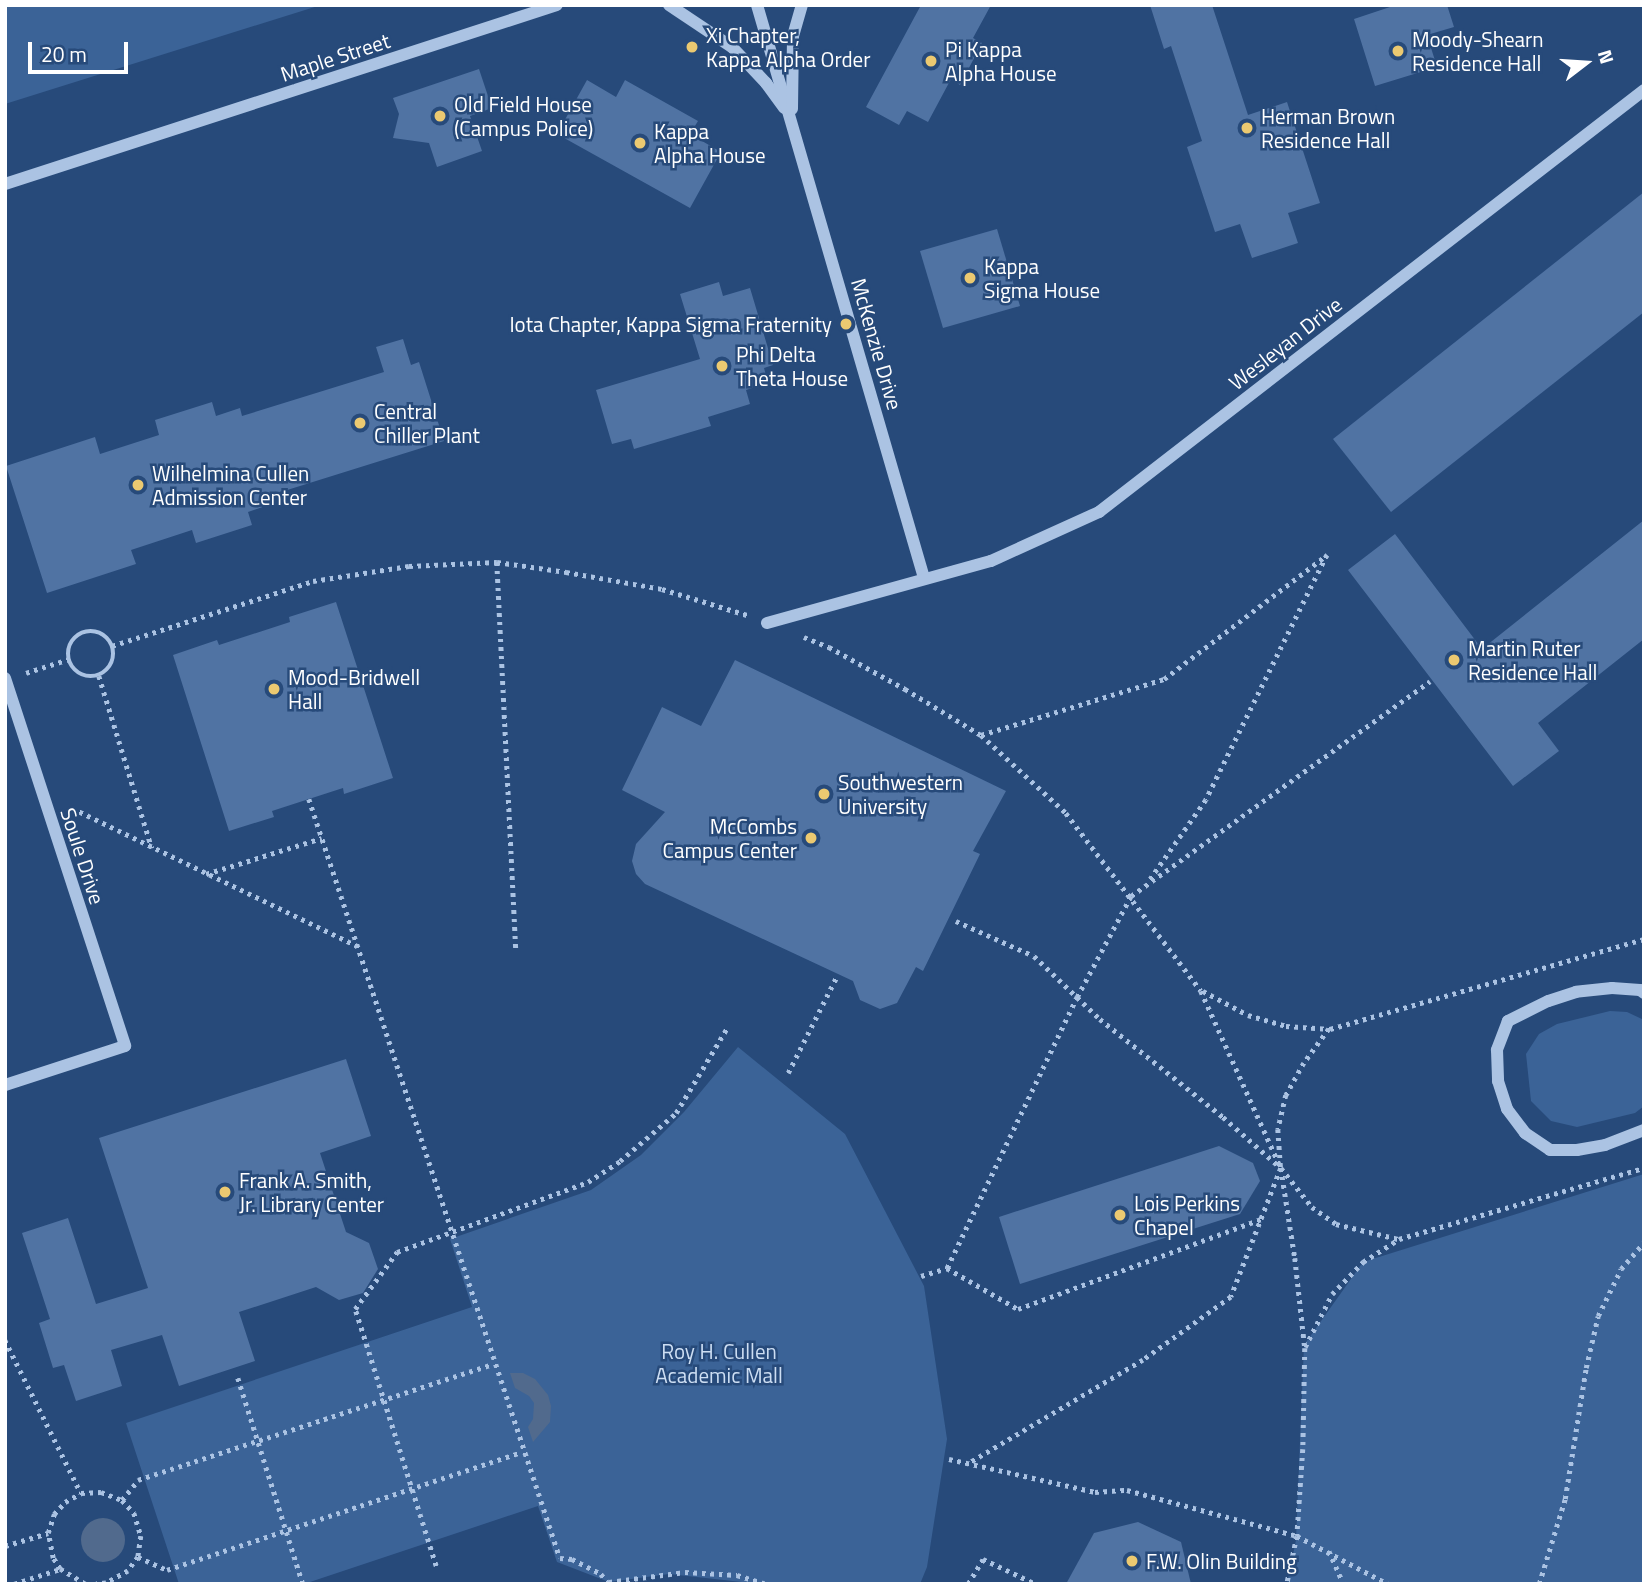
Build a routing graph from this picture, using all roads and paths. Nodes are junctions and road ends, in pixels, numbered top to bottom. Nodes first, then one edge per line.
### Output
1 (557, 5) edge
2 (669, 5) edge
3 (757, 5) edge
4 (802, 5) edge
5 (1644, 89) edge
6 (792, 120) junction
7 (5, 184) edge
8 (497, 562) junction
9 (924, 578) junction
10 (766, 623) junction
11 (112, 646) junction
12 (69, 659) junction
13 (19, 676) dead end
14 (99, 676) junction
15 (5, 678) edge
16 (1430, 681) dead end
17 (981, 735) junction
18 (43, 793) junction
19 (309, 799) dead end
20 (322, 838) junction
21 (152, 848) junction
22 (206, 874) junction
23 (1145, 886) junction
24 (1131, 896) junction
25 (956, 920) dead end
26 (1644, 939) edge
27 (358, 946) junction
28 (516, 948) dead end
29 (836, 978) dead end
30 (1201, 991) junction
31 (1644, 993) edge
32 (1077, 997) junction
33 (727, 1028) dead end
34 (1329, 1028) junction
35 (788, 1073) dead end
36 (5, 1085) edge
37 (1644, 1130) edge
38 (1281, 1168) junction
39 (1644, 1168) edge
40 (1261, 1219) junction
41 (452, 1232) junction
42 (1399, 1239) junction
43 (1644, 1243) edge
44 (947, 1268) junction
45 (921, 1276) dead end
46 (5, 1340) edge
47 (1304, 1348) junction
48 (492, 1364) dead end
49 (238, 1378) dead end
50 (383, 1399) junction
51 (258, 1440) junction
52 (521, 1452) dead end
53 (948, 1459) dead end
54 (968, 1464) junction
55 (410, 1489) junction
56 (81, 1493) junction
57 (122, 1500) junction
58 (286, 1530) junction
59 (48, 1533) junction
60 (1297, 1536) junction
61 (5, 1546) edge
62 (1328, 1550) junction
63 (138, 1557) junction
64 (436, 1566) dead end
65 (60, 1569) junction
66 (610, 1583) edge
67 (14, 1584) edge
68 (85, 1584) edge
69 (96, 1584) edge
70 (106, 1584) edge
71 (303, 1584) edge
72 (766, 1584) edge
73 (968, 1584) edge
74 (1036, 1584) edge
75 (1287, 1584) edge
76 (1344, 1584) edge
77 (1388, 1584) edge
78 (1539, 1584) edge

1 - 7 street, Maple Street
2 - 6 street, McKenzie Drive
3 - 6 street, McKenzie Drive
4 - 6 street, McKenzie Drive
5 - 9 street, Wesleyan Drive
6 - 9 street, McKenzie Drive
8 - 10 path
8 - 11 path
8 - 28 path
9 - 10 street, Wesleyan Drive
10 - 17 path
11 - 12 path
11 - 14 path
12 - 13 path
12 - 14 path
14 - 21 path
15 - 18 street, Soule Drive
16 - 23 path
17 - 23 path
17 - 24 path
18 - 21 path
18 - 36 street, Soule Drive
19 - 20 path
20 - 22 path
20 - 27 path
21 - 22 path
22 - 27 path
23 - 24 path
24 - 30 path
24 - 32 path
25 - 32 path
26 - 34 path
27 - 41 path
29 - 35 path
30 - 34 path
30 - 38 path
31 - 37 street
32 - 38 path
32 - 44 path
33 - 41 path
34 - 38 path
38 - 40 path
38 - 42 path
38 - 47 path
39 - 42 path
40 - 44 path
40 - 54 path
41 - 50 path
41 - 66 path
42 - 47 path
43 - 78 path
44 - 45 path
46 - 56 path
47 - 60 path
48 - 50 path
49 - 51 path
50 - 51 path
50 - 55 path
51 - 57 path
51 - 58 path
52 - 55 path
53 - 54 path
54 - 60 path
55 - 58 path
55 - 64 path
56 - 57 path
56 - 59 path
57 - 63 path
58 - 63 path
58 - 71 path
59 - 61 path
59 - 65 path
60 - 62 path
60 - 75 path
62 - 76 path
62 - 77 path
63 - 70 path
65 - 67 path
65 - 68 path
66 - 72 path
69 - 70 path
73 - 74 path

